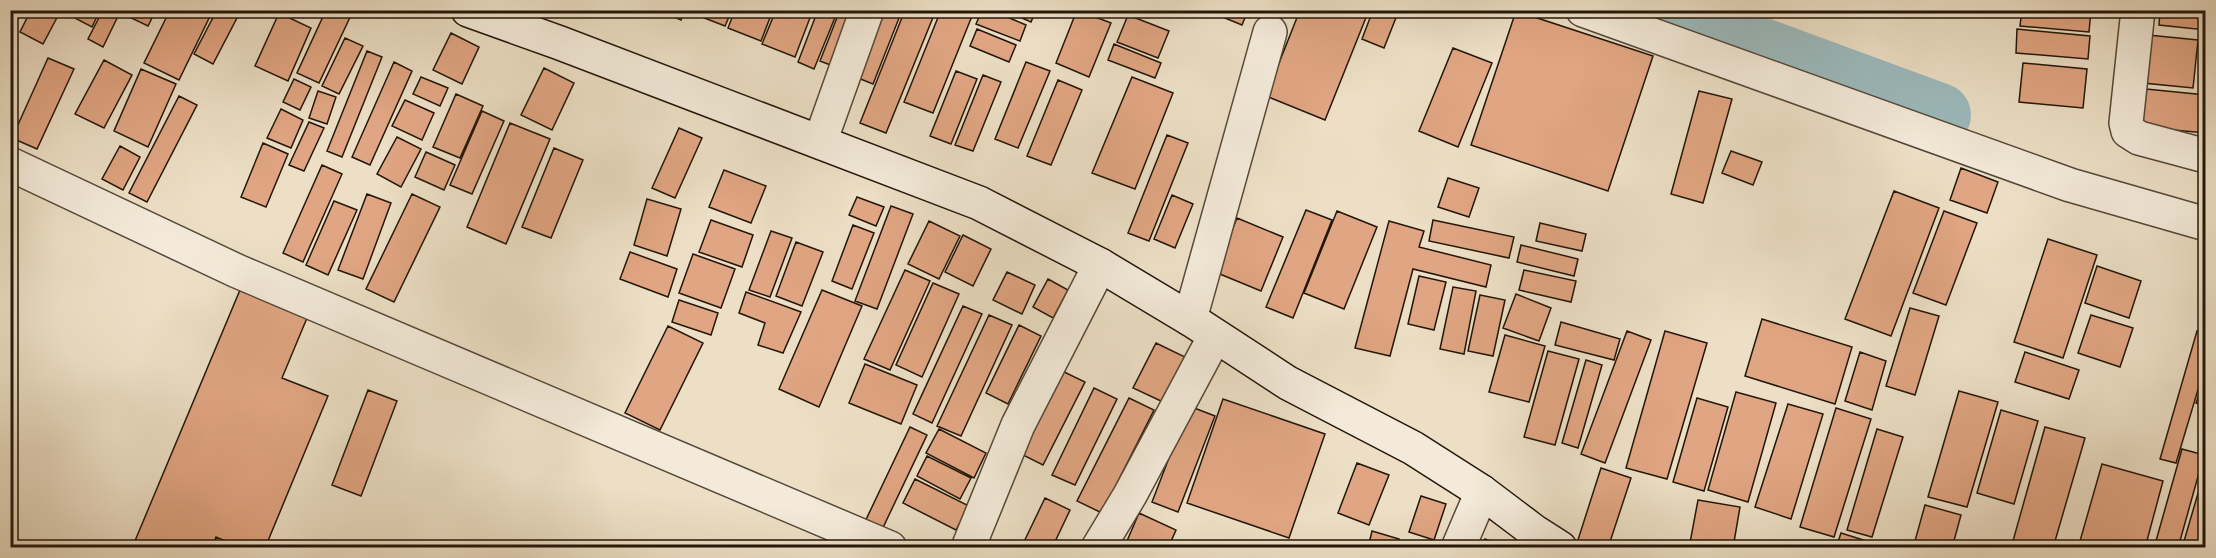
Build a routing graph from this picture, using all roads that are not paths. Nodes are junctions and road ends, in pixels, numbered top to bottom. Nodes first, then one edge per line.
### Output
1 (468, 10) edge
2 (867, 10) edge
3 (1583, 10) edge
4 (2138, 10) edge
5 (1270, 32) dead end
6 (820, 142) junction
7 (2205, 156) edge
8 (10, 164) edge
9 (2205, 224) edge
10 (1100, 265) junction
11 (1203, 328) junction
12 (1482, 492) junction
13 (890, 548) edge
14 (968, 548) edge
15 (1098, 548) edge
16 (1458, 548) edge
17 (1560, 548) edge

1 - 6 street
2 - 6 street
3 - 9 street
4 - 7 street
5 - 11 street
6 - 10 street
8 - 13 street
10 - 11 street
10 - 14 street
11 - 12 street
11 - 15 street
12 - 16 street
12 - 17 street

